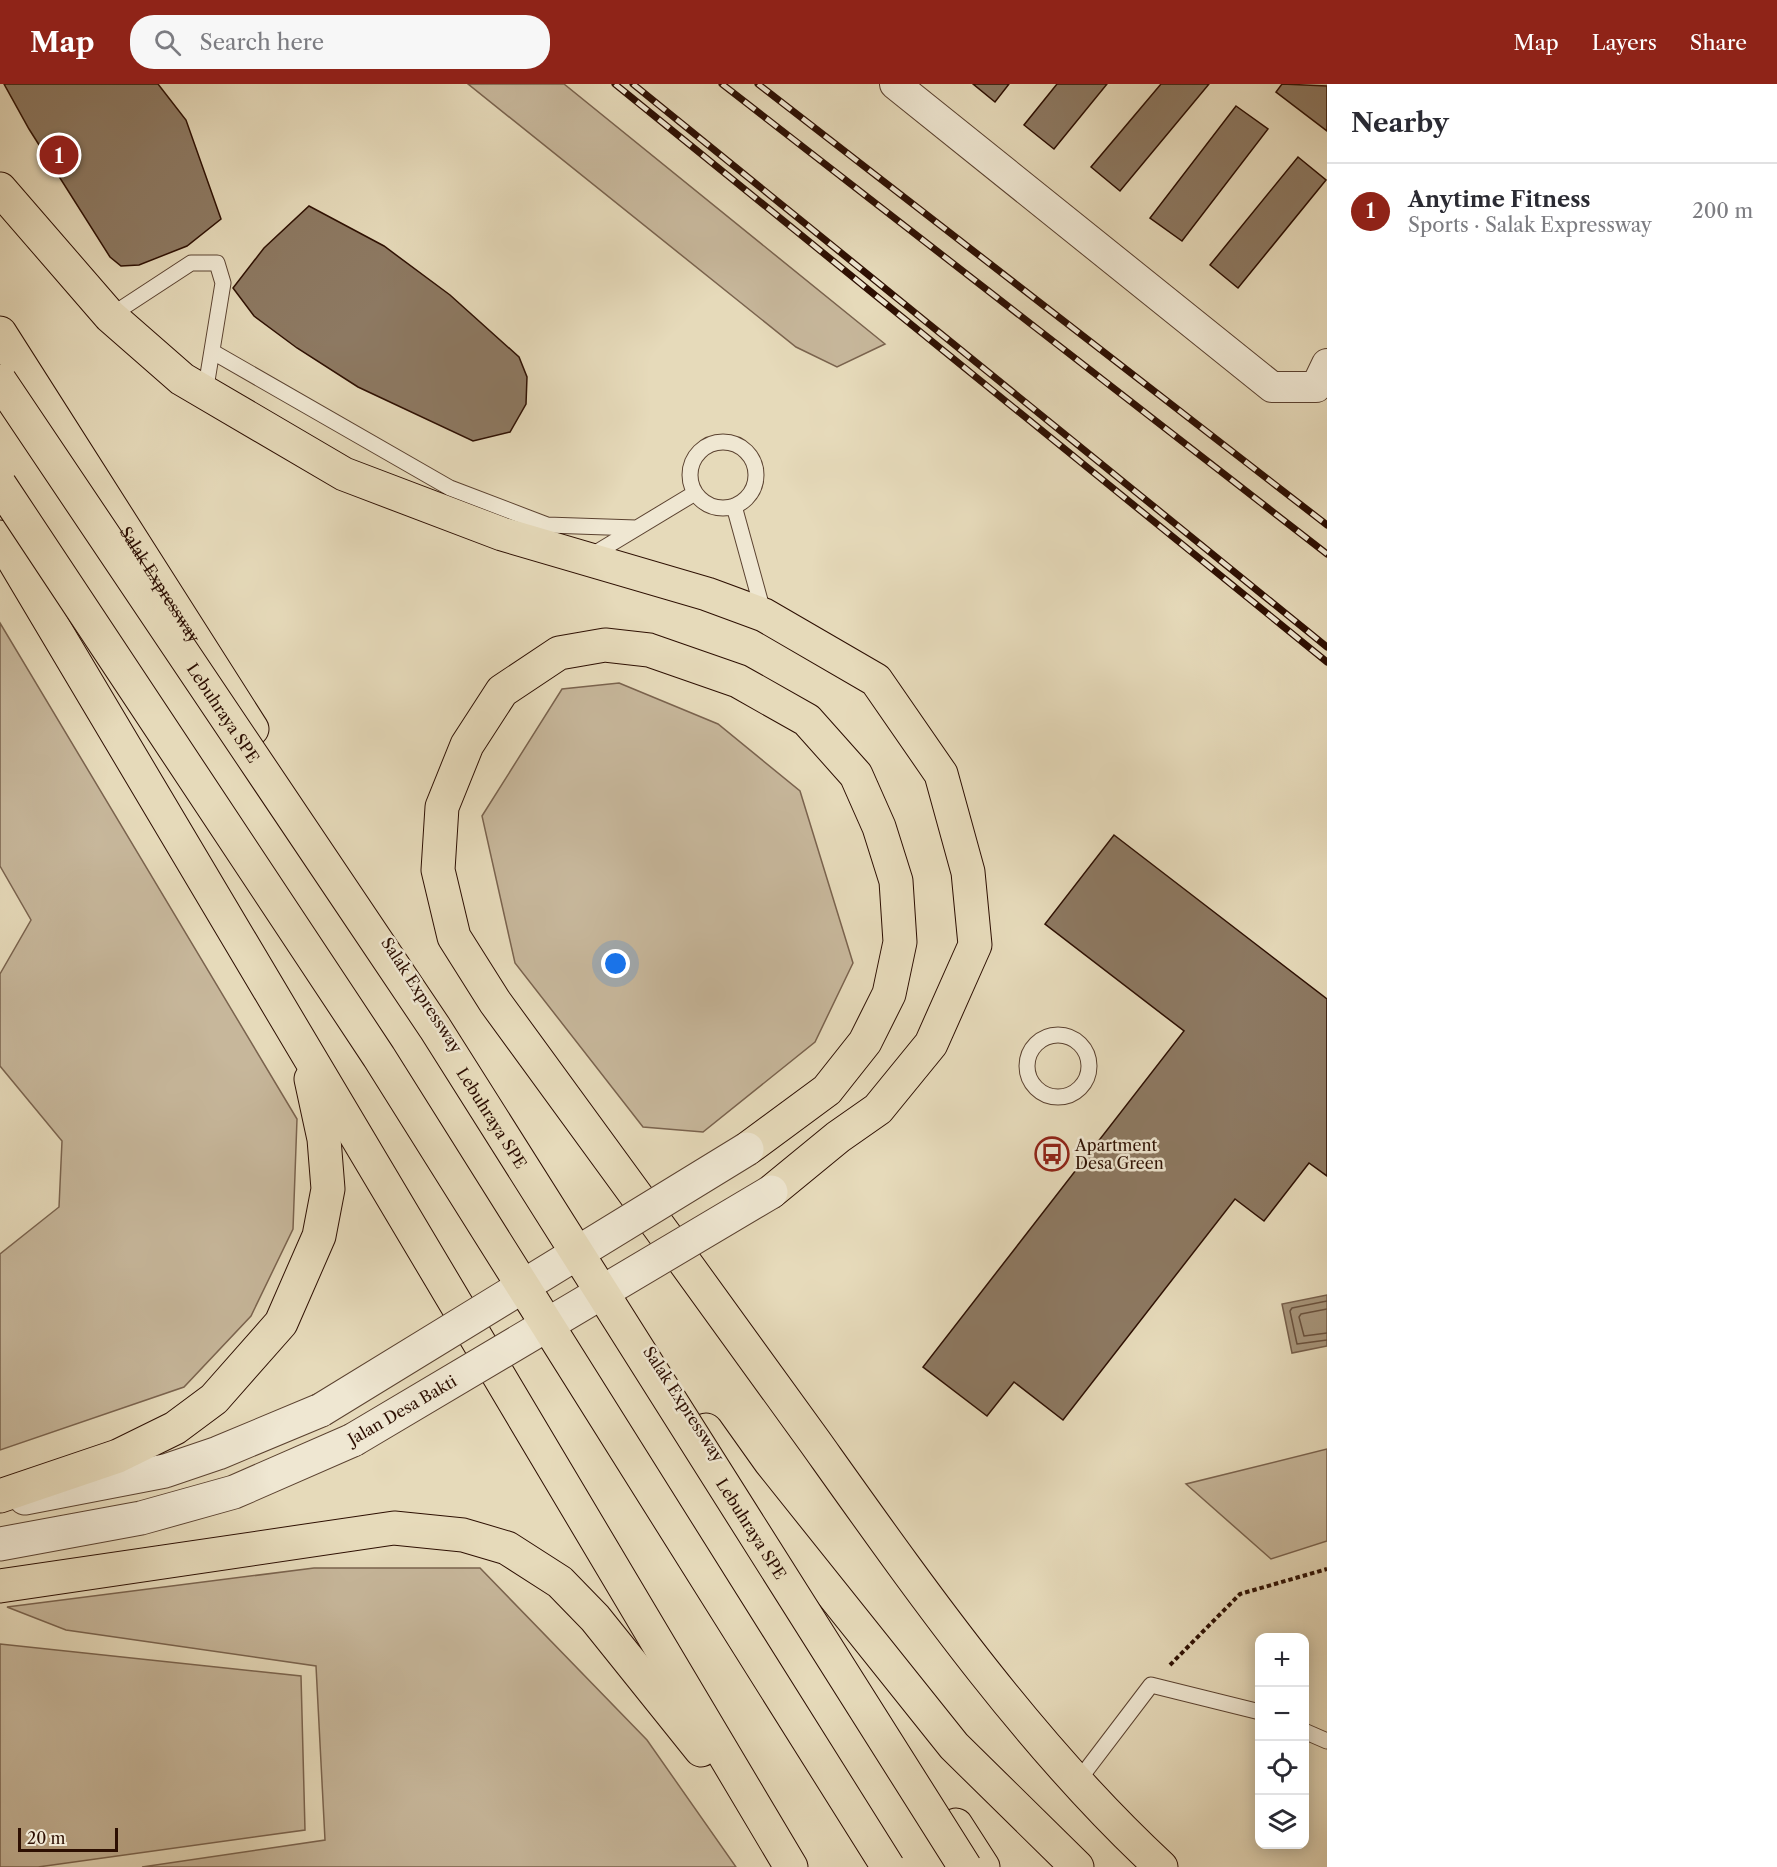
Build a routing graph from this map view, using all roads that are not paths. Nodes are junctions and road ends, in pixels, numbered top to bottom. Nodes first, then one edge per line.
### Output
1 (895, 84) edge
2 (0, 189) edge
3 (110, 316) junction
4 (0, 333) edge
5 (213, 352) junction
6 (1327, 364) edge
7 (0, 381) edge
8 (206, 393) junction
9 (0, 485) edge
10 (695, 493) junction
11 (734, 506) junction
12 (636, 528) junction
13 (0, 537) edge
14 (587, 559) junction
15 (764, 615) junction
16 (302, 1046) junction
17 (1040, 1091) joint
18 (747, 1149) joint
19 (771, 1192) joint
20 (654, 1358) junction
21 (0, 1496) edge
22 (0, 1503) edge
23 (0, 1544) edge
24 (0, 1586) edge
25 (1255, 1711) edge
26 (1309, 1733) edge
27 (1327, 1741) edge
28 (1078, 1781) junction
29 (784, 1858) edge
30 (888, 1867) edge
31 (965, 1867) edge
32 (983, 1867) edge
33 (1077, 1867) edge
34 (1161, 1867) edge

1 - 6 street
2 - 3 highway
3 - 5 lane
3 - 8 highway
4 - 20 highway, Salak Expressway
5 - 8 lane
5 - 12 lane
7 - 31 highway, Lebuhraya SPE, bridge
8 - 14 highway
9 - 30 highway, bridge
10 - 11 lane
10 - 11 lane
10 - 12 lane
11 - 15 lane
12 - 14 lane
13 - 16 highway
14 - 15 highway
15 - 19 highway
16 - 21 highway
16 - 29 highway
17 - 17 lane
18 - 22 street, bridge
18 - 28 highway
19 - 23 street, Jalan Desa Bakti, bridge
20 - 32 highway, Salak Expressway
20 - 33 highway
24 - 29 highway
25 - 28 lane
26 - 27 lane
28 - 34 highway

